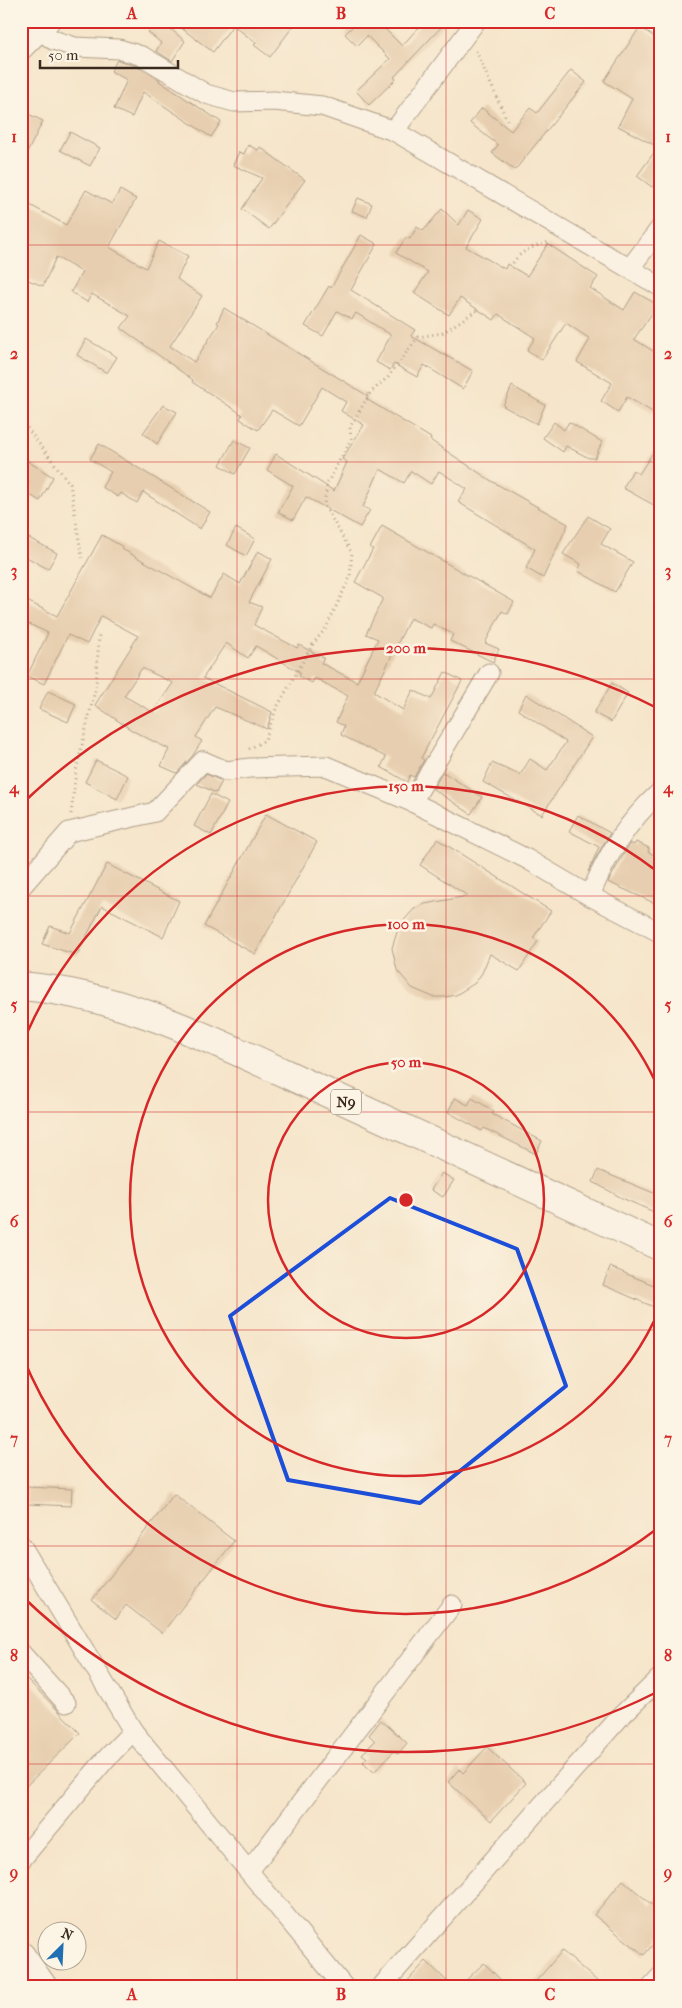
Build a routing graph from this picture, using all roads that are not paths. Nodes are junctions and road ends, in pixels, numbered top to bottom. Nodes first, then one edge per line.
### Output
1 (649, 21) edge
2 (42, 24) edge
3 (472, 27) edge
4 (661, 29) edge
5 (23, 48) edge
6 (394, 131) junction
7 (661, 227) edge
8 (630, 268) junction
9 (661, 287) edge
10 (490, 673) dead end
11 (661, 791) edge
12 (412, 802) junction
13 (21, 886) edge
14 (590, 896) junction
15 (661, 933) edge
16 (26, 984) edge
17 (661, 1247) edge
18 (21, 1545) edge
19 (452, 1605) dead end
20 (21, 1653) edge
21 (661, 1677) edge
22 (66, 1703) dead end
23 (133, 1731) junction
24 (21, 1860) edge
25 (248, 1871) junction
26 (21, 1956) edge
27 (661, 1976) edge
28 (43, 1987) edge
29 (344, 1987) edge
30 (381, 1987) edge
31 (651, 1987) edge

1 - 4 street
2 - 5 street
2 - 6 street
3 - 6 street
6 - 8 street
7 - 8 street
8 - 9 street
10 - 12 street
11 - 14 street
12 - 13 street
12 - 14 street
14 - 15 street
16 - 17 main road, N9
18 - 23 street
19 - 25 street
20 - 22 street
21 - 30 street
23 - 24 street
23 - 25 street
25 - 29 street
26 - 28 main road
27 - 31 street

